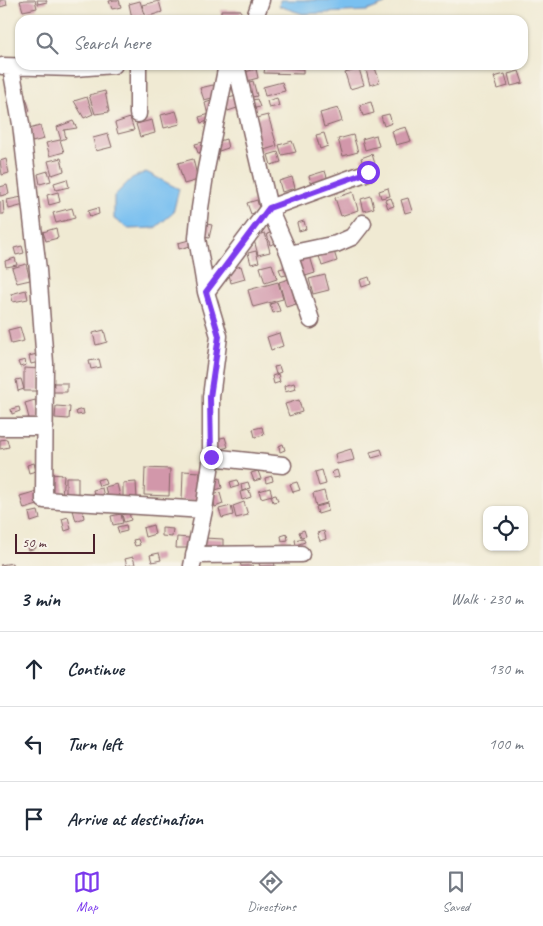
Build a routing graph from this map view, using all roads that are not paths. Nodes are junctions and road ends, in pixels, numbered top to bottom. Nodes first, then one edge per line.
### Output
1 (261, 0) edge
2 (256, 15) edge
3 (5, 66) edge
4 (138, 70) edge
5 (226, 70) edge
6 (237, 70) edge
7 (138, 114) dead end
8 (368, 172) dead end
9 (269, 208) junction
10 (363, 223) dead end
11 (289, 254) junction
12 (206, 292) junction
13 (311, 320) dead end
14 (0, 427) edge
15 (45, 427) junction
16 (211, 457) junction
17 (283, 465) dead end
18 (204, 510) junction
19 (301, 554) dead end
20 (193, 560) edge

1 - 2 street
3 - 15 street
4 - 7 street
5 - 12 street
6 - 9 street
8 - 9 street
9 - 11 street
9 - 12 street
10 - 11 street
11 - 13 street
12 - 16 street
14 - 15 street
15 - 18 street
16 - 17 street
16 - 18 street
18 - 20 street
19 - 20 street

